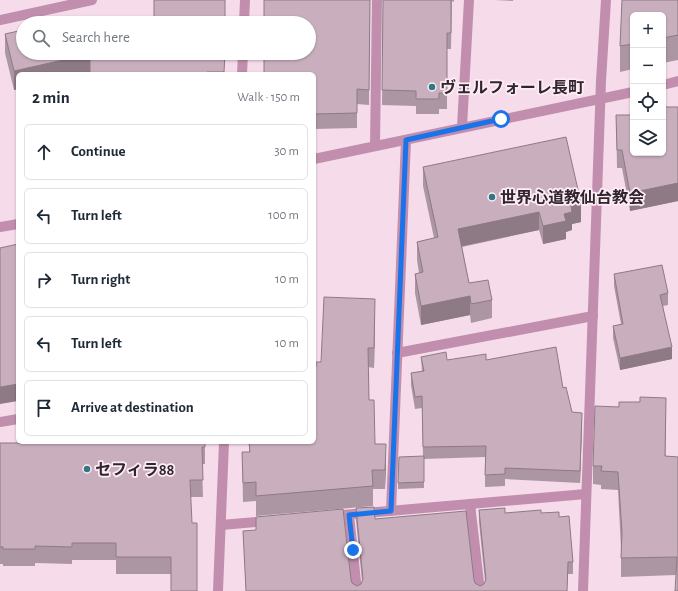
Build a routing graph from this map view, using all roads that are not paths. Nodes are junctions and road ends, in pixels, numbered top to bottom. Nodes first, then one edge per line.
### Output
1 (92, 0) edge
2 (245, 0) edge
3 (377, 0) edge
4 (469, 0) edge
5 (606, 0) edge
6 (18, 16) edge
7 (244, 16) edge
8 (16, 17) edge
9 (0, 20) edge
10 (243, 60) edge
11 (242, 72) edge
12 (678, 82) edge
13 (666, 84) edge
14 (630, 93) edge
15 (601, 99) junction
16 (462, 127) junction
17 (406, 140) junction
18 (375, 146) junction
19 (316, 159) edge
20 (16, 224) edge
21 (0, 228) edge
22 (593, 316) junction
23 (397, 353) junction
24 (16, 419) edge
25 (0, 422) edge
26 (224, 444) edge
27 (586, 494) junction
28 (470, 504) junction
29 (391, 511) junction
30 (349, 515) junction
31 (319, 517) edge
32 (281, 520) edge
33 (221, 525) junction
34 (218, 591) edge
35 (357, 591) edge
36 (480, 591) edge
37 (583, 591) edge

1 - 6 street
2 - 7 street
3 - 18 street
4 - 16 street
5 - 15 street
8 - 9 street
10 - 11 street
12 - 13 street
14 - 15 street
15 - 16 street
15 - 22 street
16 - 17 street
17 - 18 street
17 - 23 street
18 - 19 street
20 - 21 street
22 - 23 street
22 - 27 street
23 - 29 street
24 - 25 street
26 - 33 street
27 - 28 street
27 - 37 street
28 - 29 street
28 - 36 street
29 - 30 street
30 - 31 street
30 - 35 street
32 - 33 street
33 - 34 street

